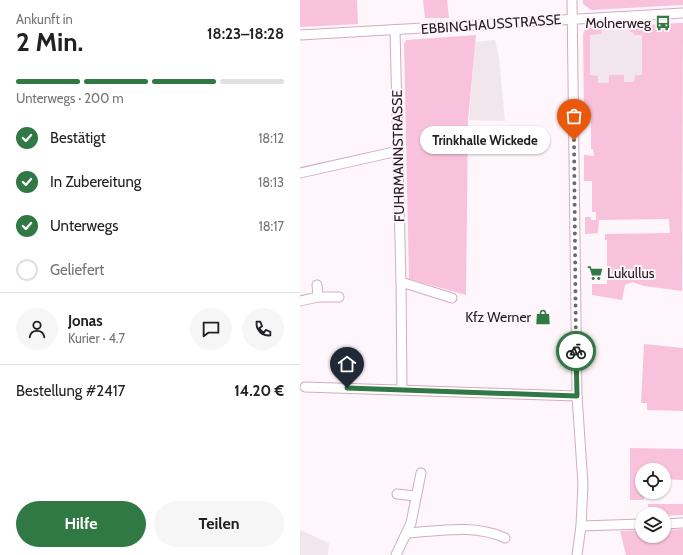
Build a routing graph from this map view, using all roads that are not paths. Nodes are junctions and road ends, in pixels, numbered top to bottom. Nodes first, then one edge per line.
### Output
1 (572, 0) edge
2 (683, 13) edge
3 (573, 19) junction
4 (395, 30) junction
5 (300, 35) edge
6 (398, 151) junction
7 (300, 173) edge
8 (401, 282) junction
9 (317, 285) dead end
10 (339, 297) dead end
11 (318, 298) junction
12 (452, 298) dead end
13 (300, 301) edge
14 (305, 387) dead end
15 (402, 390) junction
16 (577, 396) junction
17 (422, 473) dead end
18 (397, 494) dead end
19 (416, 496) junction
20 (683, 523) edge
21 (635, 524) edge
22 (671, 524) edge
23 (581, 526) junction
24 (407, 534) junction
25 (505, 538) dead end
26 (396, 555) edge
27 (577, 555) edge

1 - 3 street
2 - 3 street, EBBINGHAUSSTRASSE
3 - 4 street, EBBINGHAUSSTRASSE
3 - 16 street
4 - 5 street, EBBINGHAUSSTRASSE
4 - 6 street, FUHRMANNSTRASSE
6 - 7 street
6 - 8 street, FUHRMANNSTRASSE
8 - 12 street
8 - 15 street, FUHRMANNSTRASSE
9 - 11 street
10 - 11 street
11 - 13 street
14 - 15 street
15 - 16 street
16 - 23 street
17 - 19 street
18 - 19 street
19 - 24 street
20 - 22 street
21 - 23 street
23 - 27 street
24 - 25 street
24 - 26 street

